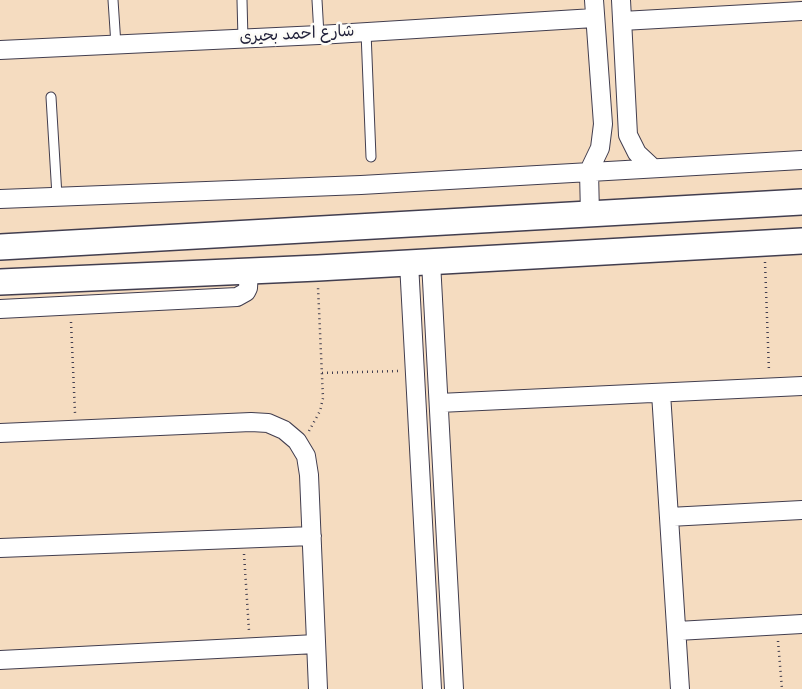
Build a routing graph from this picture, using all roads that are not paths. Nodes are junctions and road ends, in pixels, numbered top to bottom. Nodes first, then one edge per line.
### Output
1 (113, 0) edge
2 (242, 0) edge
3 (317, 0) edge
4 (594, 0) edge
5 (621, 0) edge
6 (802, 11) edge
7 (594, 18) junction
8 (622, 21) junction
9 (366, 32) junction
10 (319, 35) junction
11 (243, 39) junction
12 (116, 45) junction
13 (0, 50) edge
14 (51, 97) dead end
15 (370, 157) dead end
16 (802, 160) edge
17 (652, 167) junction
18 (589, 171) junction
19 (57, 196) junction
20 (0, 198) edge
21 (802, 202) edge
22 (725, 206) junction
23 (590, 215) junction
24 (802, 241) edge
25 (66, 244) junction
26 (726, 245) junction
27 (0, 247) edge
28 (420, 262) junction
29 (249, 271) junction
30 (68, 279) junction
31 (0, 282) edge
32 (0, 309) edge
33 (802, 386) edge
34 (662, 393) junction
35 (439, 403) junction
36 (0, 433) edge
37 (802, 510) edge
38 (670, 517) junction
39 (312, 536) junction
40 (0, 548) edge
41 (802, 624) edge
42 (677, 631) junction
43 (316, 644) junction
44 (0, 660) edge
45 (318, 689) edge
46 (432, 689) edge
47 (454, 689) edge
48 (680, 689) edge

1 - 12 lane
2 - 11 lane
3 - 10 lane
4 - 7 street
5 - 8 street
6 - 8 street
7 - 9 street, شارع احمد بحيرى
7 - 18 street
8 - 17 street
9 - 10 street, شارع احمد بحيرى
9 - 15 lane
10 - 11 street, شارع احمد بحيرى
11 - 12 street, شارع احمد بحيرى
12 - 13 street, شارع احمد بحيرى
14 - 19 lane
16 - 17 street
17 - 18 street
18 - 19 street
18 - 23 street
19 - 20 street
21 - 22 street
22 - 23 street
22 - 26 street
23 - 25 street
24 - 26 street
25 - 27 street
25 - 30 street
26 - 28 street
28 - 29 street
28 - 35 street
28 - 46 street
29 - 30 street
29 - 32 street
30 - 31 street
33 - 34 street
34 - 35 street
34 - 38 street
35 - 47 street
36 - 39 street
37 - 38 street
38 - 42 street
39 - 40 street
39 - 43 street
41 - 42 street
42 - 48 street
43 - 44 street
43 - 45 street

